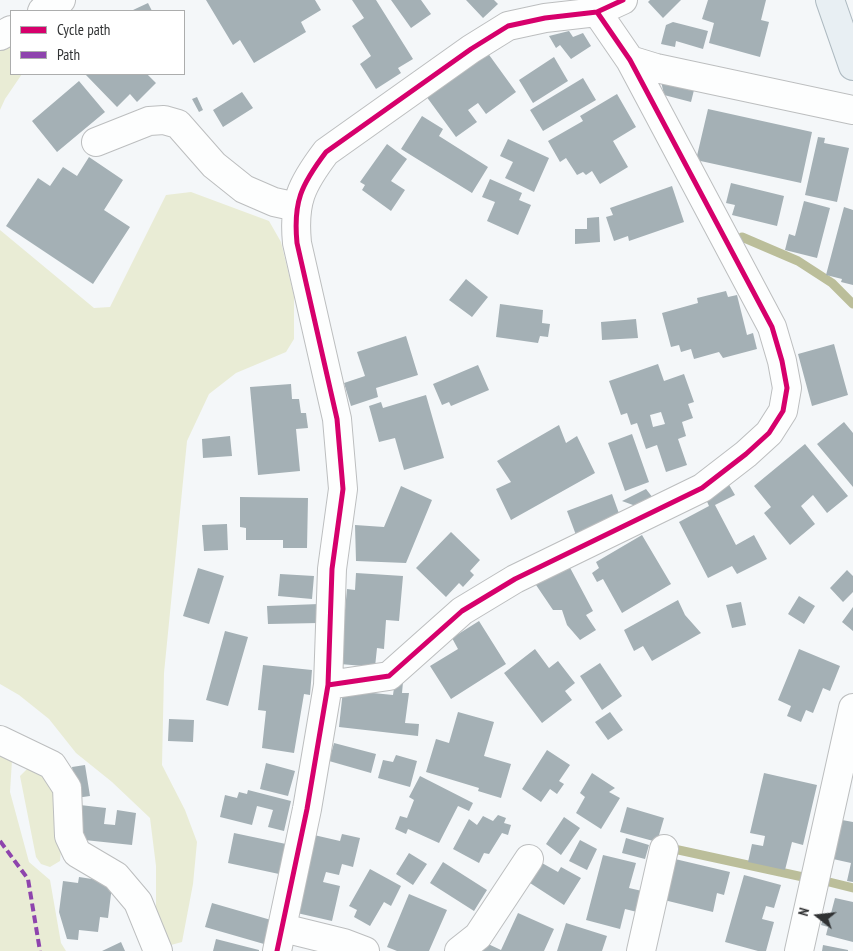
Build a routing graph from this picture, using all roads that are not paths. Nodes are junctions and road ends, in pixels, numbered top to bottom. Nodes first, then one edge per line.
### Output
1 (61, 0) edge
2 (623, 0) edge
3 (830, 0) edge
4 (44, 10) edge
5 (596, 12) junction
6 (630, 60) junction
7 (853, 66) edge
8 (853, 110) edge
9 (96, 142) dead end
10 (297, 207) junction
11 (328, 685) junction
12 (853, 708) edge
13 (0, 740) edge
14 (664, 849) dead end
15 (529, 859) dead end
16 (280, 939) edge
17 (158, 951) edge
18 (364, 951) edge
19 (459, 951) edge
20 (641, 951) edge
21 (799, 951) edge

1 - 4 street
2 - 5 street
3 - 7 main road
5 - 6 street
5 - 10 street
6 - 8 street
6 - 11 street
9 - 10 street
10 - 11 street
11 - 16 street
12 - 21 street
13 - 17 street
14 - 20 street
15 - 19 street
16 - 18 street

